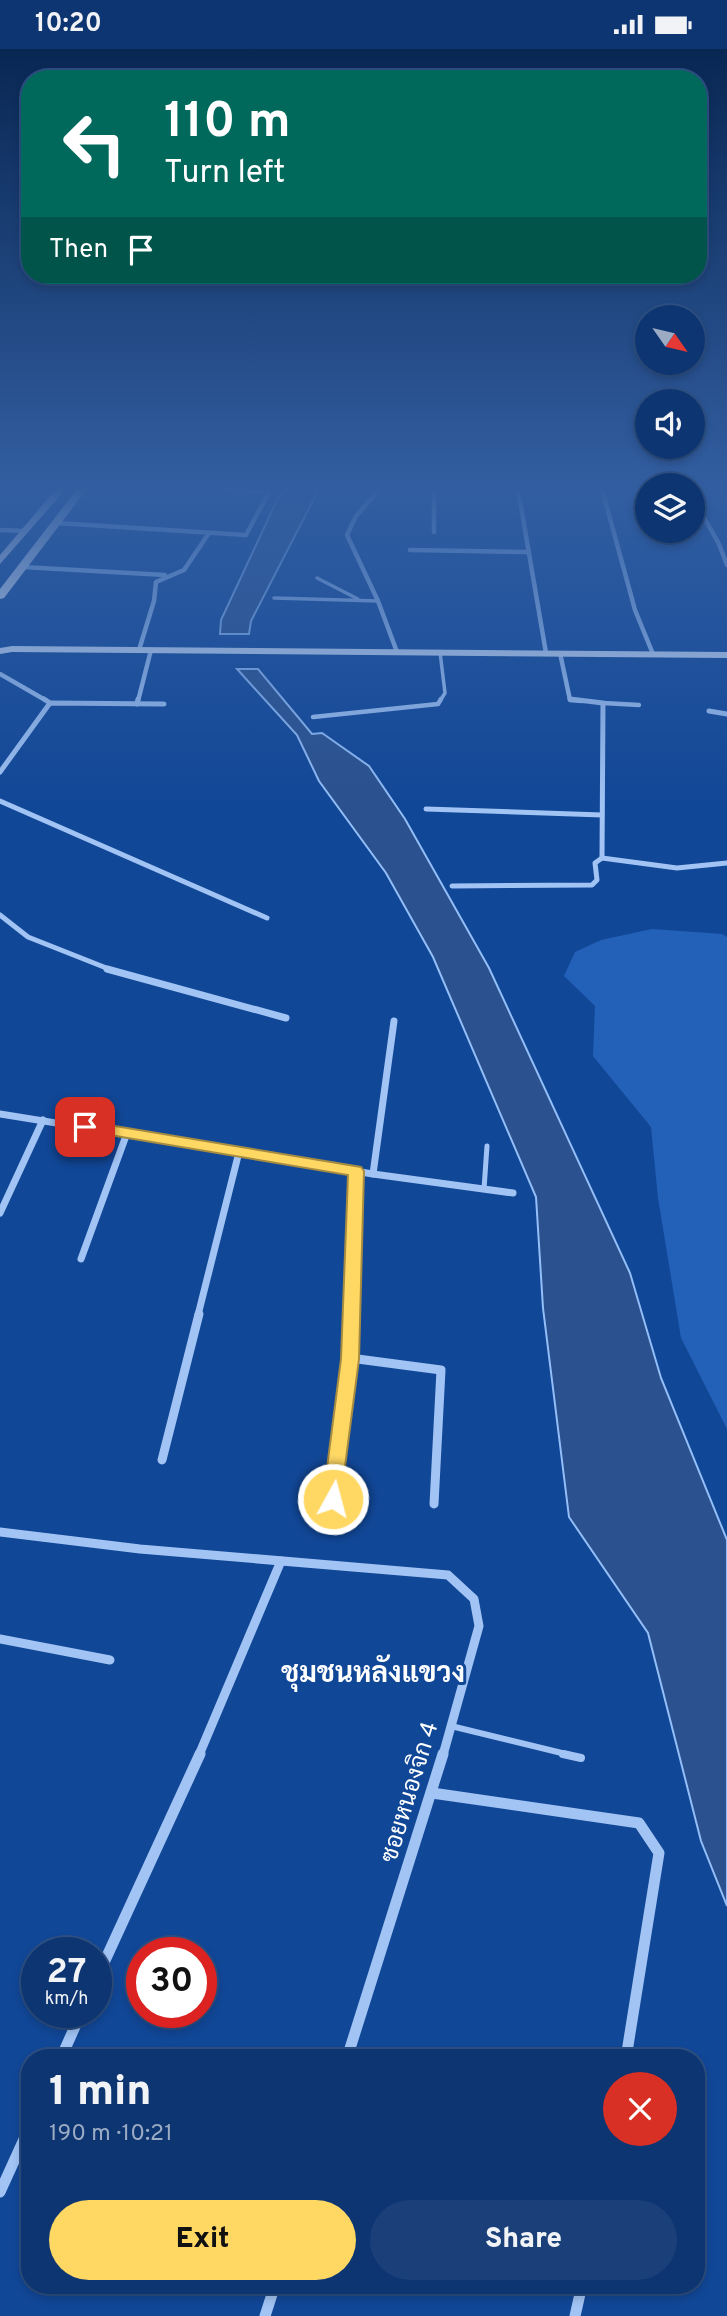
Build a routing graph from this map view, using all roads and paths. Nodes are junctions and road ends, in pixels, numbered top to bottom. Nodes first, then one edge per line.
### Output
1 (155, 595) edge
2 (349, 595) edge
3 (375, 595) edge
4 (536, 595) edge
5 (631, 595) edge
6 (274, 598) dead end
7 (361, 601) junction
8 (378, 601) junction
9 (0, 645) edge
10 (12, 649) junction
11 (138, 650) junction
12 (151, 650) junction
13 (0, 651) edge
14 (397, 652) junction
15 (440, 652) junction
16 (546, 653) junction
17 (560, 653) junction
18 (653, 654) junction
19 (727, 655) edge
20 (0, 674) edge
21 (50, 703) junction
22 (137, 703) junction
23 (603, 703) junction
24 (163, 704) dead end
25 (639, 705) dead end
26 (709, 711) dead end
27 (727, 714) edge
28 (313, 717) dead end
29 (0, 772) edge
30 (0, 801) edge
31 (426, 809) dead end
32 (602, 815) junction
33 (602, 858) junction
34 (727, 863) edge
35 (452, 886) dead end
36 (0, 915) edge
37 (267, 918) dead end
38 (286, 1018) dead end
39 (394, 1021) dead end
40 (0, 1114) edge
41 (43, 1120) junction
42 (127, 1133) junction
43 (487, 1146) dead end
44 (239, 1152) junction
45 (356, 1171) junction
46 (373, 1174) junction
47 (484, 1189) junction
48 (513, 1193) dead end
49 (0, 1213) edge
50 (81, 1259) dead end
51 (350, 1359) junction
52 (162, 1460) dead end
53 (333, 1499) dead end
54 (434, 1504) dead end
55 (0, 1532) edge
56 (281, 1561) junction
57 (0, 1639) edge
58 (110, 1660) dead end
59 (451, 1726) junction
60 (581, 1758) dead end
61 (432, 1793) junction
62 (112, 1945) edge
63 (74, 2028) edge
64 (65, 2049) edge
65 (350, 2049) edge
66 (627, 2049) edge
67 (21, 2146) edge
68 (0, 2192) edge
69 (272, 2294) edge
70 (580, 2294) edge
71 (265, 2316) edge
72 (575, 2316) edge

1 - 11 street
2 - 7 lane
3 - 8 street
4 - 16 street
5 - 18 street
6 - 7 lane
7 - 8 lane
8 - 14 street
9 - 10 main road
10 - 11 main road
10 - 13 main road
11 - 12 main road
12 - 14 main road
12 - 22 street
14 - 15 main road
15 - 16 main road
15 - 28 lane
16 - 17 main road
17 - 18 main road
17 - 23 street
18 - 19 main road
20 - 21 street
21 - 22 street
21 - 29 street
22 - 24 street
23 - 25 lane
23 - 32 street
26 - 27 street
30 - 37 street
31 - 32 street
32 - 33 street
33 - 34 street
33 - 35 street
36 - 38 street
39 - 46 street
40 - 41 street
41 - 42 street
41 - 49 street
42 - 44 street
42 - 50 street
43 - 47 lane
44 - 45 street
44 - 52 street
45 - 46 street
45 - 51 street
46 - 47 street
47 - 48 street
51 - 53 street
51 - 54 street
55 - 56 street, ซอยหนองจิก 4
56 - 59 street, ซอยหนองจิก 4
56 - 62 street
57 - 58 street
59 - 60 lane
59 - 61 street, ซอยหนองจิก 4
61 - 65 street, ซอยหนองจิก 4
61 - 66 street
63 - 64 street
67 - 68 street
69 - 71 street
70 - 72 street

